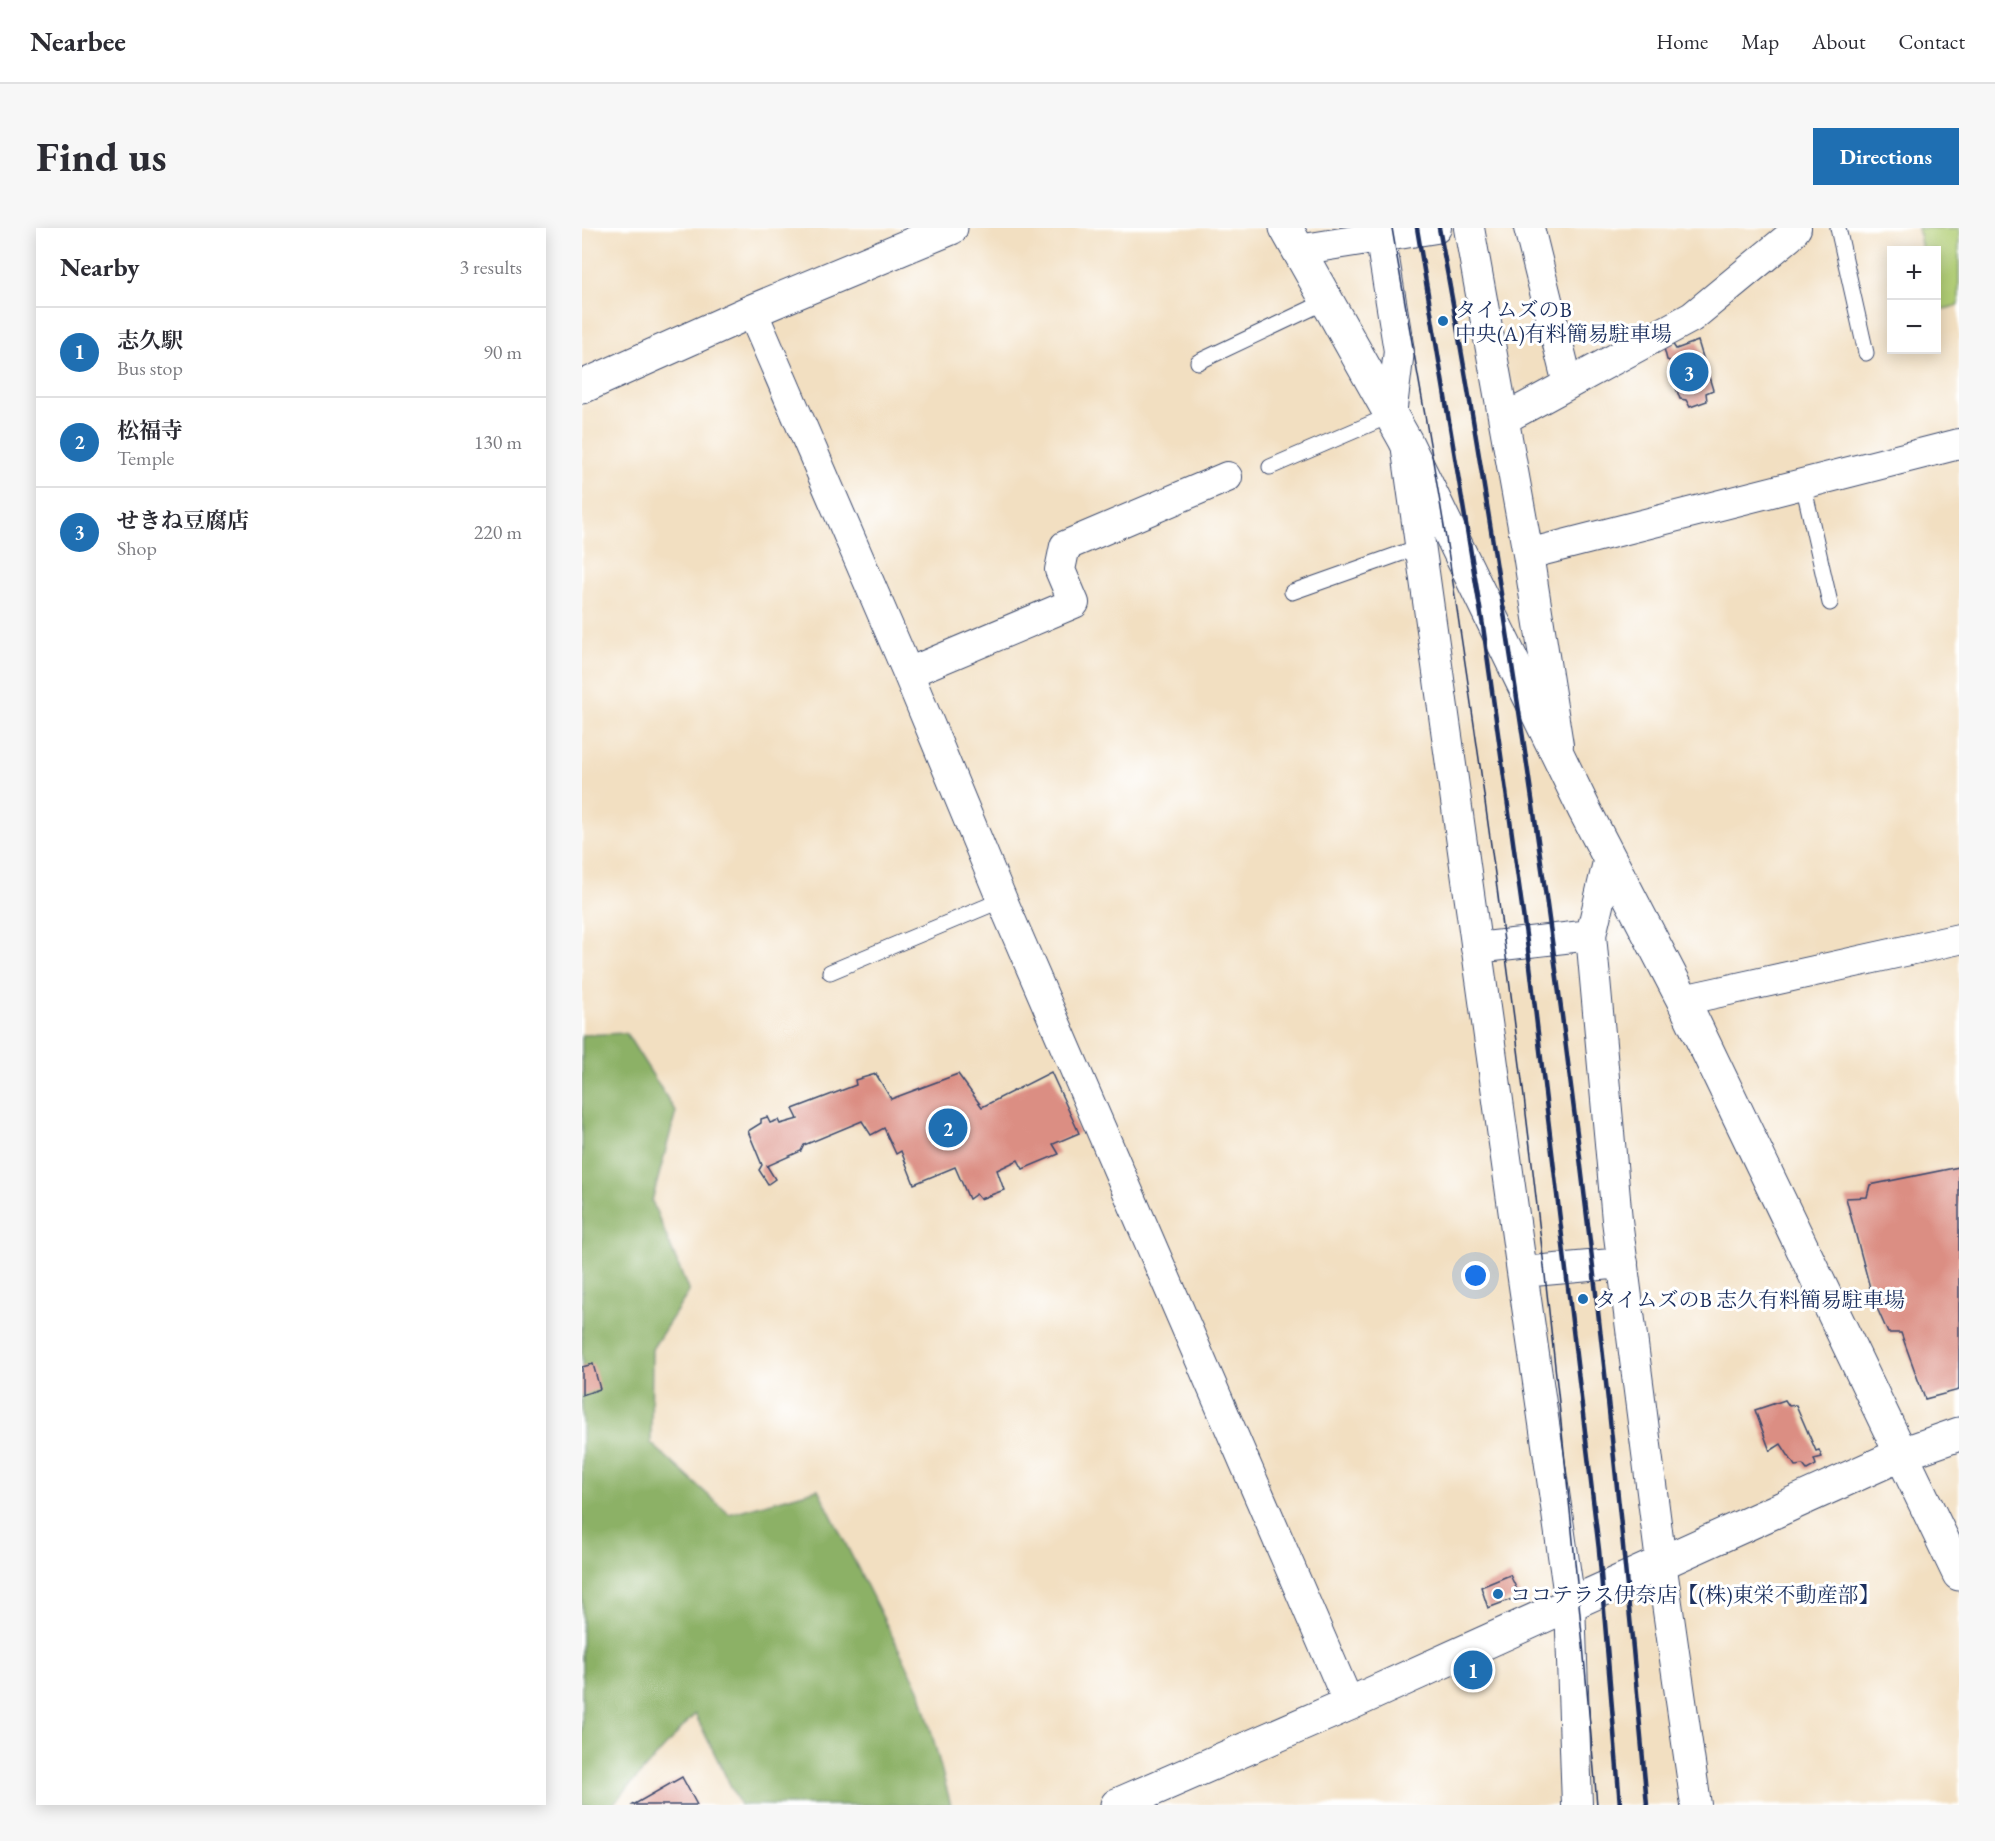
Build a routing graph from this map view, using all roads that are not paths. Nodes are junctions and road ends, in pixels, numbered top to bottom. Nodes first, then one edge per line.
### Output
1 (951, 228) edge
2 (1436, 228) edge
3 (1469, 228) edge
4 (1529, 228) edge
5 (1796, 228) edge
6 (1838, 228) edge
7 (1379, 232) edge
8 (1292, 239) edge
9 (1327, 301) junction
10 (752, 311) junction
11 (1866, 353) dead end
12 (1198, 363) dead end
13 (1568, 384) junction
14 (582, 387) edge
15 (1504, 419) junction
16 (1398, 427) junction
17 (1959, 444) edge
18 (1270, 467) dead end
19 (1227, 477) dead end
20 (1803, 484) junction
21 (1419, 547) junction
22 (1528, 554) junction
23 (1292, 592) dead end
24 (1830, 603) dead end
25 (908, 673) junction
26 (1561, 763) junction
27 (1609, 858) junction
28 (1002, 900) junction
29 (1592, 935) junction
30 (1959, 939) edge
31 (1476, 948) junction
32 (830, 972) dead end
33 (1683, 1000) junction
34 (1623, 1263) junction
35 (1521, 1272) junction
36 (1959, 1434) edge
37 (1902, 1454) junction
38 (1661, 1562) junction
39 (1959, 1574) edge
40 (1570, 1603) junction
41 (1349, 1704) junction
42 (1117, 1805) edge
43 (1577, 1805) edge
44 (1696, 1805) edge

1 - 10 street
2 - 7 street
3 - 15 street
4 - 13 street
5 - 13 street
6 - 11 lane
7 - 8 street
7 - 16 street
8 - 9 street
9 - 12 lane
9 - 16 street
10 - 14 street
10 - 25 street
13 - 15 street
15 - 22 street
16 - 18 lane
16 - 21 street
16 - 26 street
17 - 20 street
19 - 25 street
20 - 22 street
20 - 24 lane
21 - 23 lane
21 - 31 street
22 - 26 street
25 - 28 street
26 - 27 street
27 - 29 street
27 - 33 street
28 - 32 lane
28 - 41 street
29 - 31 street
29 - 34 street
30 - 33 street
31 - 35 street
33 - 37 street
34 - 35 street
34 - 38 street
35 - 40 street
36 - 37 street
37 - 38 street
37 - 39 street
38 - 40 street
38 - 44 street
40 - 41 street
40 - 43 street
41 - 42 street

